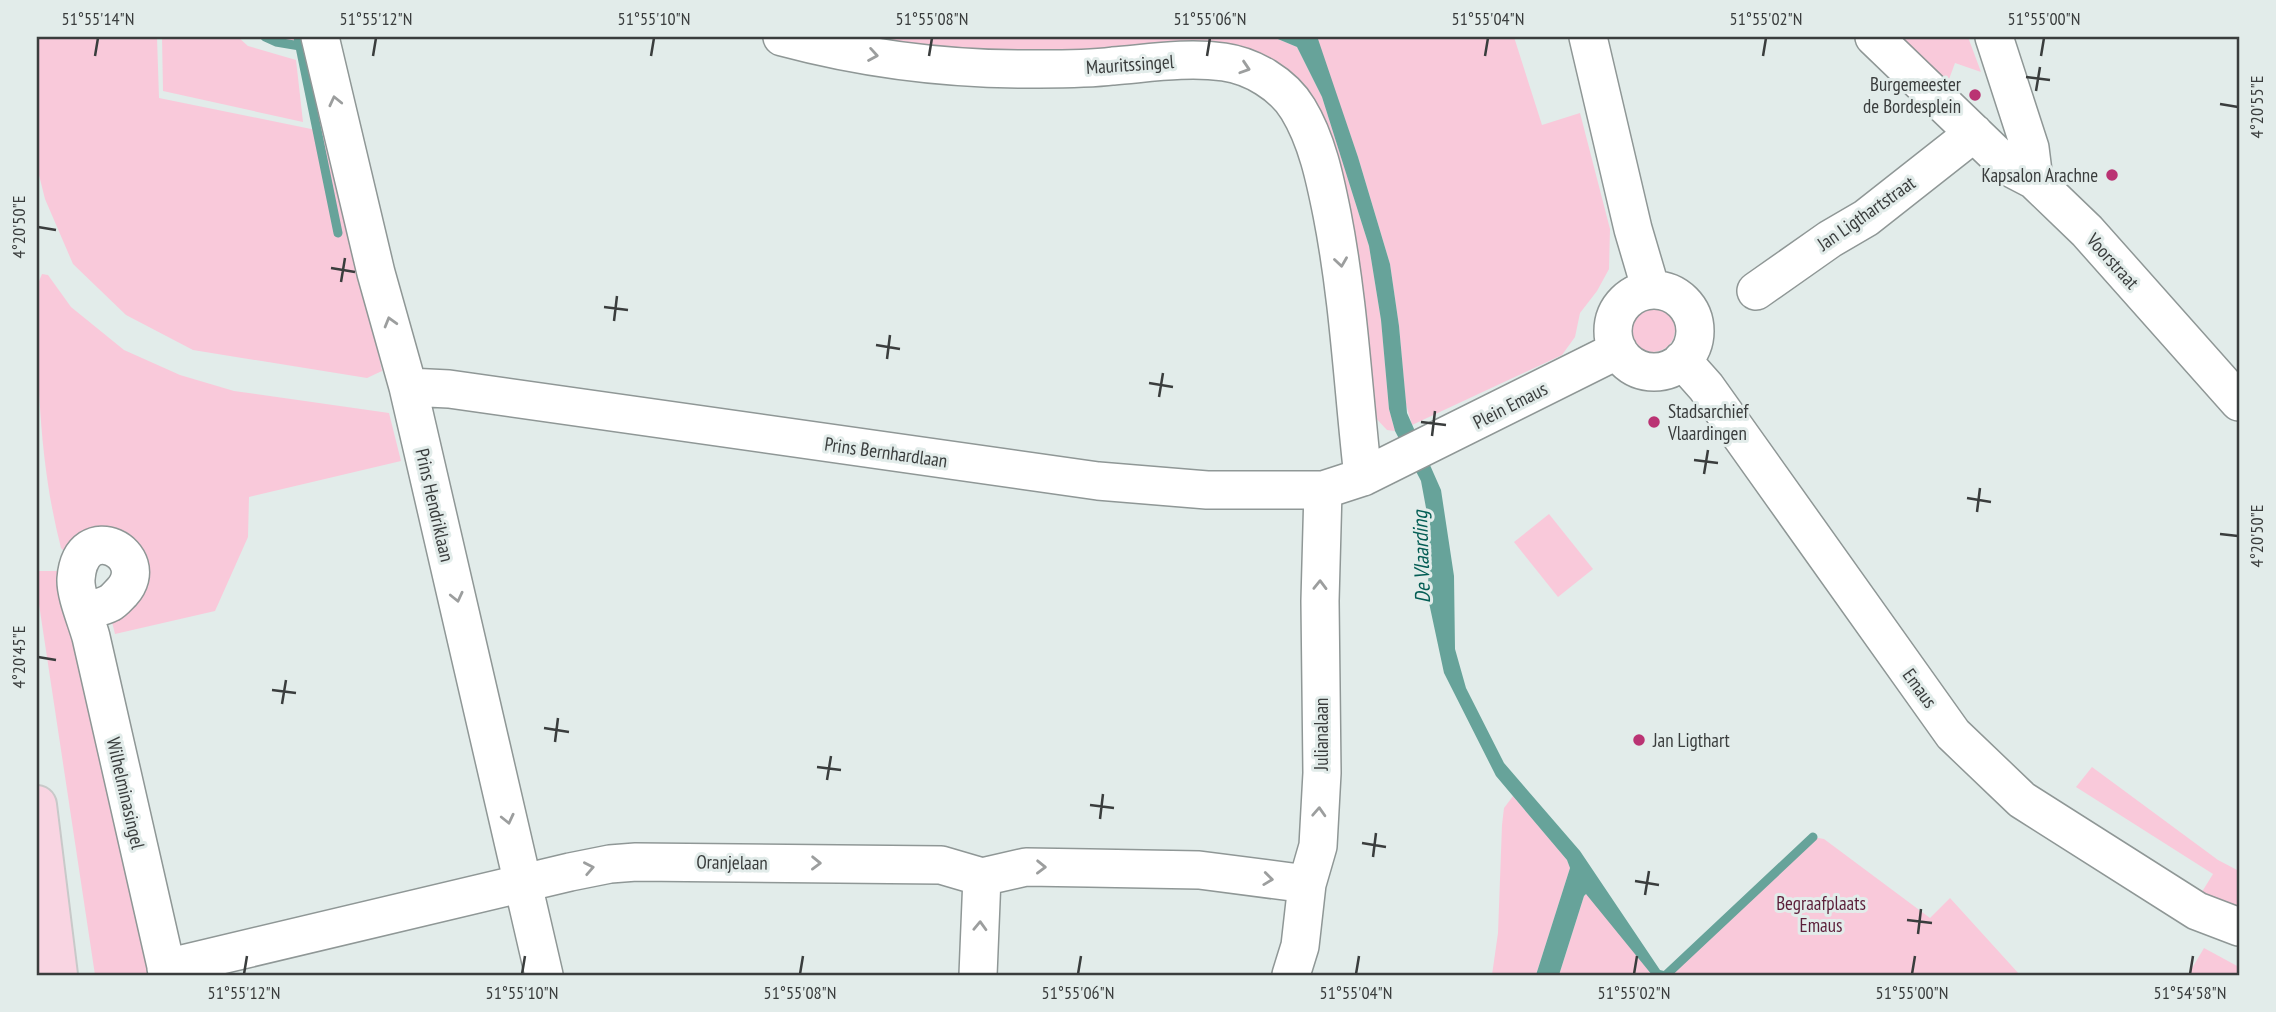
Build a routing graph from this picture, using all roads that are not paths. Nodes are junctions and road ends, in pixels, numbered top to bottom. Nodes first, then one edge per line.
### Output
1 (320, 37) edge
2 (782, 37) edge
3 (1588, 37) edge
4 (1874, 37) edge
5 (1994, 37) edge
6 (2020, 117) junction
7 (1978, 136) junction
8 (2034, 180) junction
9 (1651, 290) junction
10 (1756, 291) dead end
11 (1618, 350) junction
12 (1682, 360) junction
13 (408, 387) junction
14 (2239, 402) edge
15 (1376, 471) junction
16 (1322, 490) junction
17 (84, 611) dead end
18 (37, 805) edge
19 (982, 877) junction
20 (523, 883) junction
21 (1307, 884) junction
22 (2239, 927) edge
23 (167, 971) edge
24 (58, 975) edge
25 (544, 975) edge
26 (978, 975) edge
27 (1291, 975) edge

13 -> 1 street, Prins Hendriklaan
2 -> 15 street, Mauritssingel
3 - 9 street
4 - 7 street
5 - 6 street
6 - 7 street
6 - 8 street
7 - 8 street, Voorstraat
7 - 10 street, Jan Ligthartstraat
8 - 14 street, Voorstraat
9 - 11 street
9 - 12 street
11 - 12 street
11 - 15 street, Plein Emaus
12 - 22 street, Emaus
13 - 16 street, Prins Bernhardlaan
13 -> 20 street, Prins Hendriklaan
15 - 16 street, Prins Bernhardlaan
21 -> 16 street, Julianalaan
17 - 23 street, Wilhelminasingel
18 - 24 main road
20 -> 19 street, Oranjelaan
19 -> 21 street, Oranjelaan
26 -> 19 street
20 - 23 street, Oranjelaan
20 - 25 street, Prins Hendriklaan
21 - 27 street, Julianalaan

